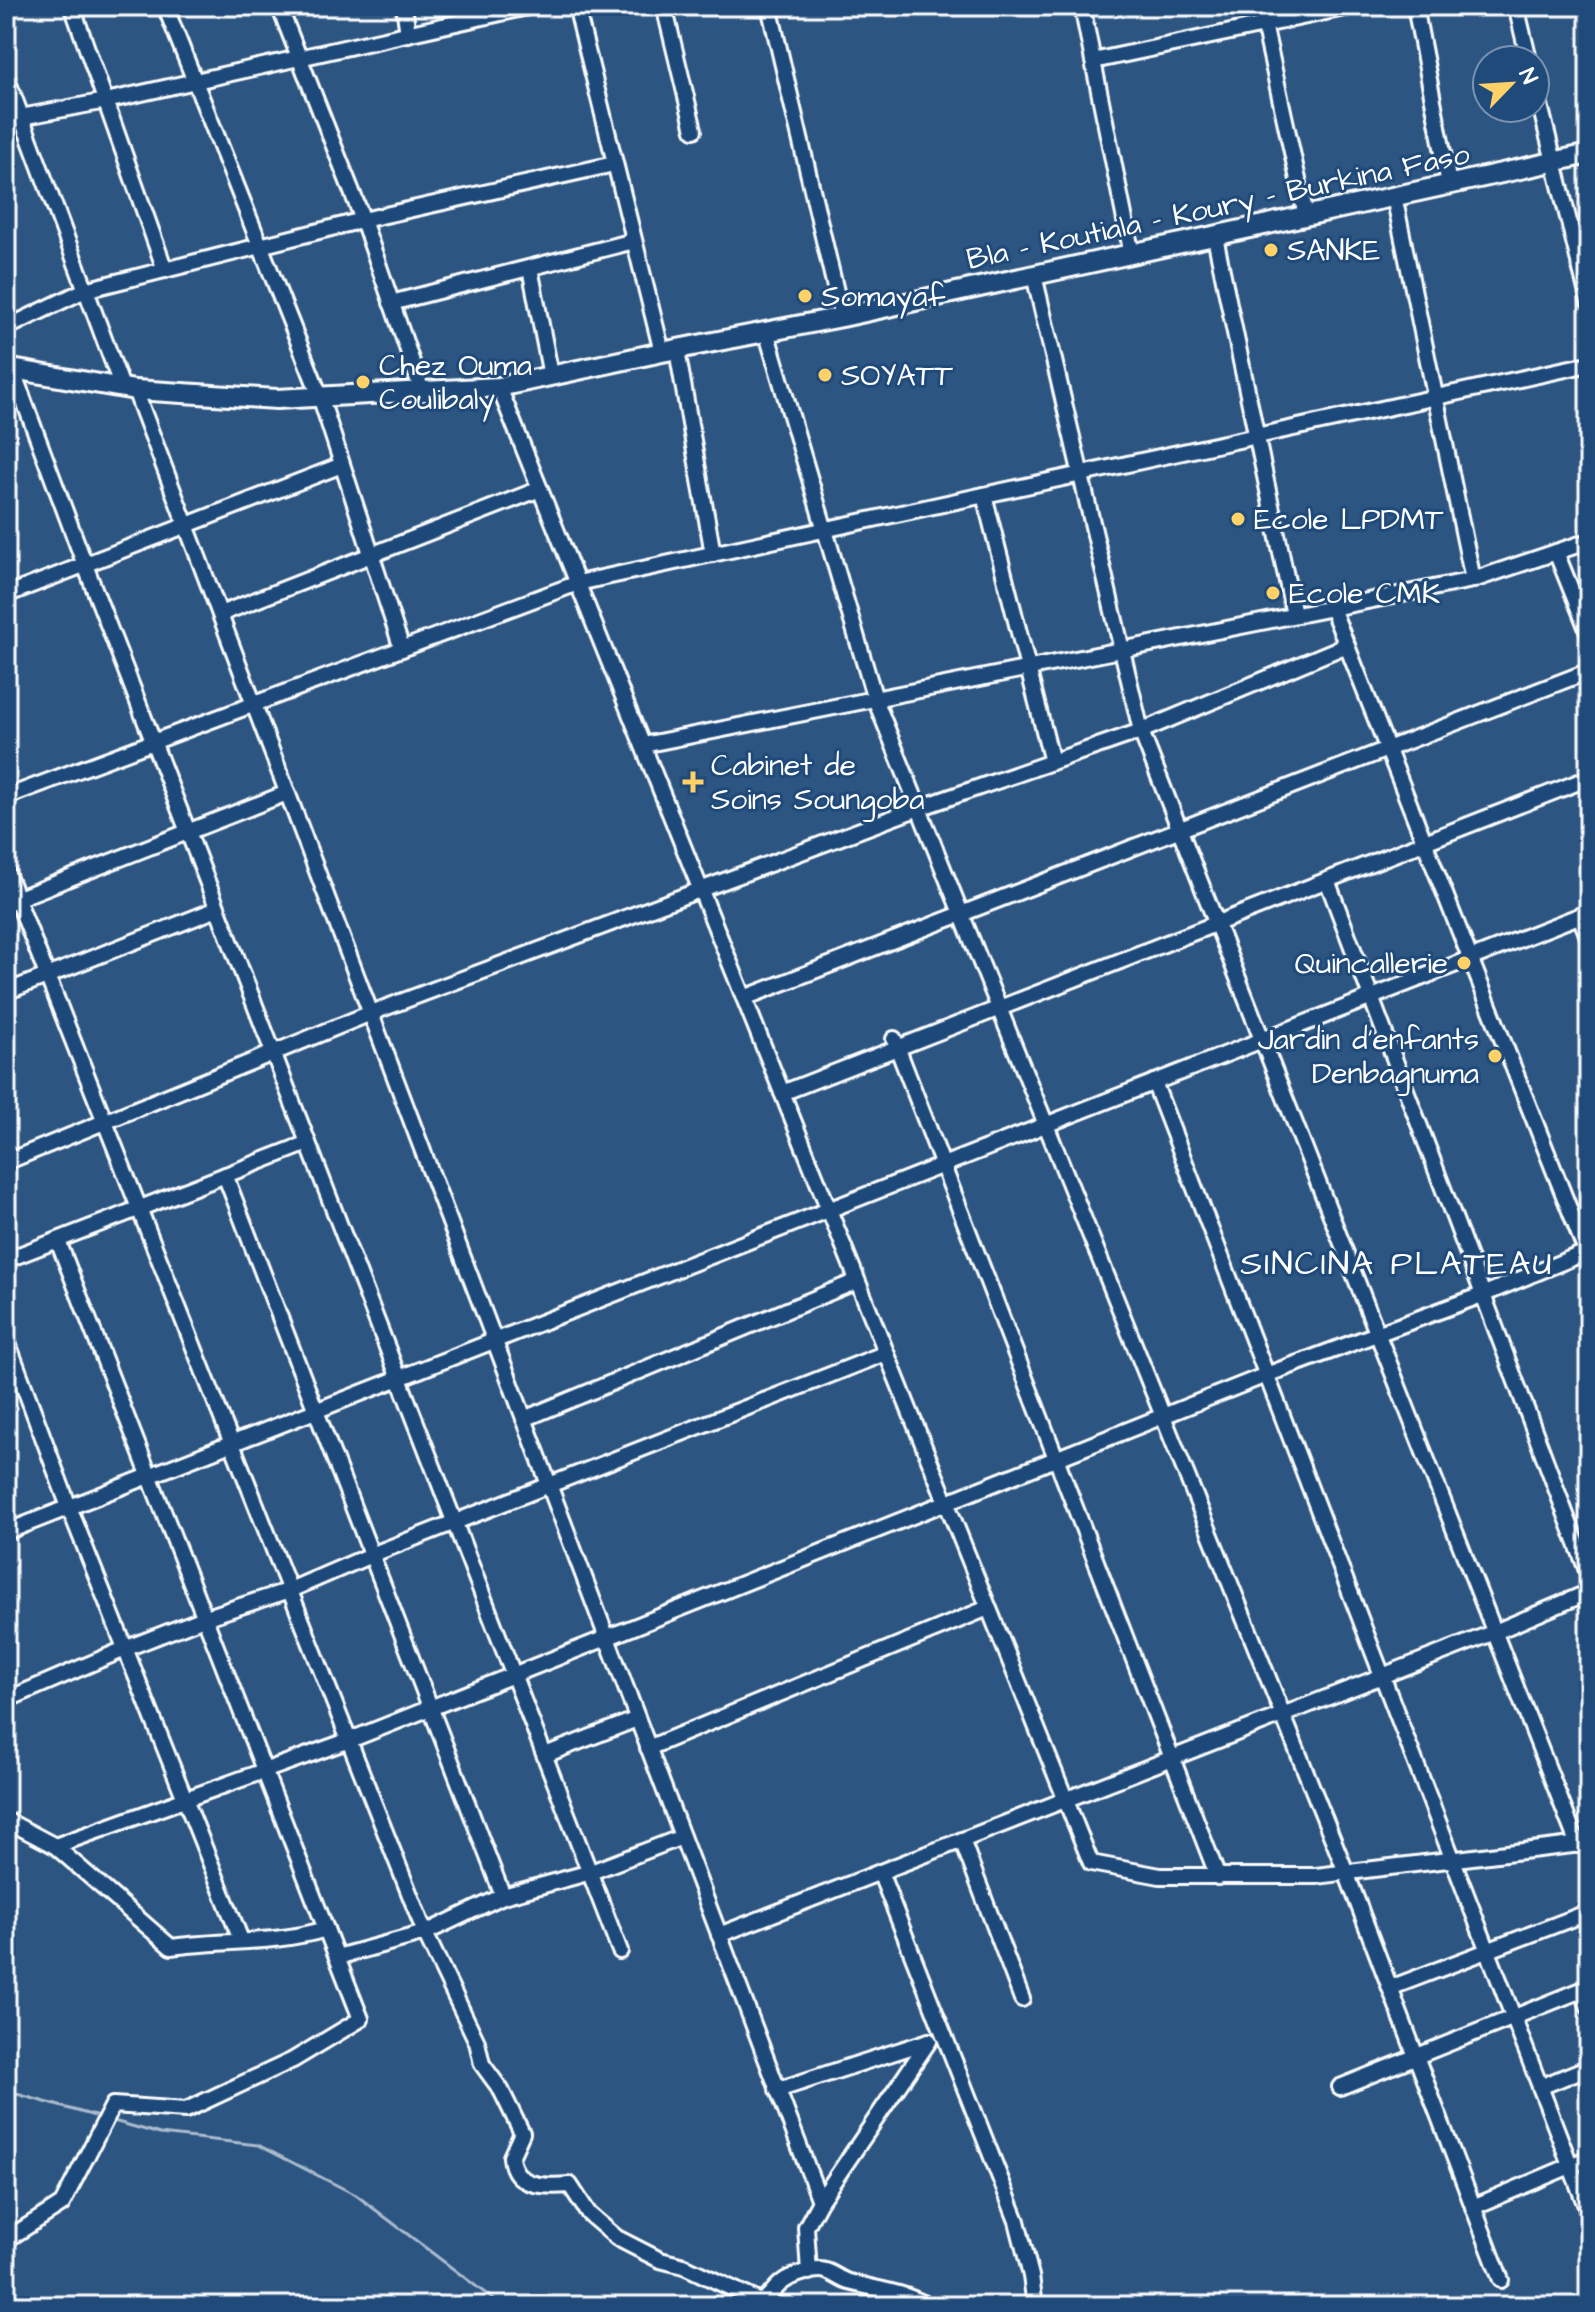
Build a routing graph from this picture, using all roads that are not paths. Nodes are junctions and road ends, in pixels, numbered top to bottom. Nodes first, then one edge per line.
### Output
1 (72, 6) edge
2 (165, 6) edge
3 (279, 6) edge
4 (404, 6) edge
5 (532, 6) edge
6 (576, 6) edge
7 (664, 6) edge
8 (769, 6) edge
9 (1082, 6) edge
10 (1260, 6) edge
11 (1354, 6) edge
12 (1415, 6) edge
13 (1516, 6) edge
14 (1264, 25) junction
15 (408, 34) junction
16 (1525, 44) edge
17 (299, 58) junction
18 (1093, 61) junction
19 (6, 76) edge
20 (195, 81) junction
21 (106, 101) junction
22 (21, 117) junction
23 (1544, 124) edge
24 (694, 130) dead end
25 (1589, 154) edge
26 (1552, 160) junction
27 (614, 164) junction
28 (1449, 184) junction
29 (1394, 196) junction
30 (1306, 216) junction
31 (363, 220) junction
32 (1215, 237) junction
33 (634, 241) junction
34 (260, 246) junction
35 (1132, 255) junction
36 (530, 268) junction
37 (165, 270) junction
38 (1034, 275) junction
39 (85, 290) junction
40 (1589, 302) edge
41 (391, 303) junction
42 (842, 317) junction
43 (6, 328) edge
44 (766, 331) junction
45 (670, 351) junction
46 (1589, 364) edge
47 (9, 368) edge
48 (551, 376) junction
49 (499, 387) junction
50 (129, 388) junction
51 (422, 391) junction
52 (22, 395) junction
53 (320, 396) junction
54 (1435, 398) junction
55 (6, 402) edge
56 (1256, 436) junction
57 (342, 465) junction
58 (1081, 474) junction
59 (540, 489) junction
60 (984, 495) junction
61 (186, 525) junction
62 (825, 530) junction
63 (1589, 541) edge
64 (1556, 552) junction
65 (372, 554) junction
66 (713, 554) junction
67 (85, 565) junction
68 (1473, 580) junction
69 (578, 583) junction
70 (6, 595) edge
71 (1332, 608) junction
72 (220, 614) junction
73 (1294, 615) junction
74 (1589, 634) edge
75 (1347, 645) junction
76 (402, 649) junction
77 (1122, 650) junction
78 (1028, 668) junction
79 (1589, 671) edge
80 (875, 699) junction
81 (254, 704) junction
82 (1141, 731) junction
83 (153, 742) junction
84 (643, 745) junction
85 (1387, 749) junction
86 (1052, 762) junction
87 (1589, 778) edge
88 (287, 793) junction
89 (6, 797) edge
90 (919, 808) junction
91 (1180, 830) junction
92 (188, 832) junction
93 (1424, 842) junction
94 (6, 871) edge
95 (1327, 880) junction
96 (700, 889) junction
97 (11, 901) edge
98 (217, 909) junction
99 (962, 914) junction
100 (1584, 914) edge
101 (1216, 923) junction
102 (1589, 939) edge
103 (1470, 959) junction
104 (47, 976) junction
105 (6, 992) edge
106 (1371, 997) junction
107 (744, 998) junction
108 (1000, 1008) junction
109 (371, 1013) junction
110 (1262, 1040) junction
111 (896, 1043) junction
112 (273, 1053) junction
113 (1154, 1082) junction
114 (782, 1093) junction
115 (105, 1122) junction
116 (1046, 1124) junction
117 (308, 1143) junction
118 (6, 1162) edge
119 (942, 1164) junction
120 (225, 1175) junction
121 (139, 1208) junction
122 (828, 1208) junction
123 (58, 1241) junction
124 (1588, 1254) edge
125 (6, 1260) edge
126 (857, 1281) junction
127 (1482, 1295) junction
128 (1377, 1333) junction
129 (6, 1338) edge
130 (494, 1340) junction
131 (886, 1353) junction
132 (1266, 1375) junction
133 (398, 1377) junction
134 (314, 1411) junction
135 (1164, 1416) junction
136 (524, 1419) junction
137 (232, 1443) junction
138 (1055, 1459) junction
139 (149, 1475) junction
140 (549, 1486) junction
141 (945, 1501) junction
142 (69, 1507) junction
143 (455, 1523) junction
144 (6, 1532) edge
145 (371, 1555) junction
146 (1589, 1576) edge
147 (290, 1590) junction
148 (1589, 1592) edge
149 (988, 1608) junction
150 (204, 1618) junction
151 (1495, 1632) junction
152 (606, 1638) junction
153 (127, 1648) junction
154 (513, 1675) junction
155 (1382, 1676) junction
156 (6, 1700) edge
157 (431, 1707) junction
158 (1283, 1715) junction
159 (637, 1719) junction
160 (350, 1740) junction
161 (648, 1748) junction
162 (545, 1755) junction
163 (1171, 1758) junction
164 (264, 1771) junction
165 (187, 1799) junction
166 (1065, 1800) junction
167 (6, 1820) edge
168 (682, 1837) junction
169 (962, 1840) junction
170 (1584, 1844) edge
171 (55, 1846) junction
172 (1454, 1861) junction
173 (591, 1872) junction
174 (880, 1872) junction
175 (1346, 1872) junction
176 (1218, 1877) junction
177 (503, 1896) junction
178 (1589, 1912) edge
179 (326, 1929) junction
180 (425, 1933) junction
181 (719, 1935) junction
182 (241, 1940) junction
183 (620, 1951) dead end
184 (1488, 1951) junction
185 (337, 1957) junction
186 (1390, 1988) junction
187 (1586, 1988) edge
188 (1022, 1999) dead end
189 (1589, 2008) edge
190 (1514, 2017) junction
191 (944, 2036) junction
192 (929, 2041) junction
193 (1416, 2057) junction
194 (1589, 2067) edge
195 (1340, 2087) dead end
196 (1540, 2087) junction
197 (777, 2090) junction
198 (1589, 2158) edge
199 (1570, 2165) junction
200 (820, 2201) junction
201 (1473, 2207) junction
202 (1589, 2214) edge
203 (6, 2240) edge
204 (809, 2272) junction
205 (1501, 2280) dead end
206 (766, 2302) edge
207 (928, 2306) edge
208 (1035, 2306) edge

1 - 21 street
2 - 20 street
3 - 17 street
4 - 15 street
5 - 15 street
6 - 27 street
7 - 24 street
8 - 42 street
9 - 18 street
10 - 14 street
11 - 14 street
12 - 28 street
13 - 16 street
14 - 18 street
14 - 30 street
15 - 17 street
17 - 20 street
17 - 31 street
18 - 35 street
19 - 22 street
20 - 21 street
20 - 34 street
21 - 22 street
21 - 37 street
22 - 39 street
23 - 26 street
25 - 26 main road, Bla - Koutiala - Koury - Burkina Faso
26 - 28 main road, Bla - Koutiala - Koury - Burkina Faso
26 - 40 street
27 - 31 street
27 - 33 street
28 - 29 main road, Bla - Koutiala - Koury - Burkina Faso
29 - 30 main road, Bla - Koutiala - Koury - Burkina Faso
29 - 54 street
30 - 32 main road, Bla - Koutiala - Koury - Burkina Faso
31 - 34 street
31 - 41 street
32 - 35 main road, Bla - Koutiala - Koury - Burkina Faso
32 - 56 street
33 - 36 street
33 - 45 street
34 - 37 street
34 - 53 street
35 - 38 main road, Bla - Koutiala - Koury - Burkina Faso
36 - 41 street
36 - 48 street
37 - 39 street
38 - 42 main road, Bla - Koutiala - Koury - Burkina Faso
38 - 58 street
39 - 43 street
39 - 50 street
41 - 51 street
42 - 44 main road, Bla - Koutiala - Koury - Burkina Faso
44 - 45 main road, Bla - Koutiala - Koury - Burkina Faso
44 - 62 street
45 - 48 main road, Bla - Koutiala - Koury - Burkina Faso
45 - 66 street
46 - 54 street
47 - 50 main road, Bla - Koutiala - Koury - Burkina Faso
47 - 52 street
48 - 49 main road, Bla - Koutiala - Koury - Burkina Faso
49 - 51 main road, Bla - Koutiala - Koury - Burkina Faso
49 - 59 street
50 - 53 main road, Bla - Koutiala - Koury - Burkina Faso
50 - 61 street
51 - 53 main road, Bla - Koutiala - Koury - Burkina Faso
52 - 55 street
52 - 67 street
53 - 57 street
54 - 56 street
54 - 68 street
56 - 58 street
56 - 73 street
57 - 61 street
57 - 65 street
58 - 60 street
58 - 77 street
59 - 65 street
59 - 69 street
60 - 62 street
60 - 78 street
61 - 67 street
61 - 72 street
62 - 66 street
62 - 80 street
63 - 64 street
64 - 68 street
64 - 74 street
65 - 72 street
65 - 76 street
66 - 69 street
67 - 70 street
67 - 83 street
68 - 71 street
69 - 76 street
69 - 84 street
71 - 73 street
71 - 75 street
72 - 81 street
73 - 77 street
75 - 82 street
75 - 85 street
76 - 81 street
77 - 78 street
77 - 82 street
78 - 80 street
78 - 86 street
79 - 85 street
80 - 84 street
80 - 90 street
81 - 83 street
81 - 88 street
82 - 86 street
82 - 91 street
83 - 89 street
83 - 92 street
84 - 96 street
85 - 91 street
85 - 93 street
86 - 90 street
87 - 93 street
88 - 92 street
88 - 109 street
90 - 96 street
90 - 99 street
91 - 99 street
91 - 101 street
92 - 97 street
92 - 98 street
93 - 95 street
93 - 103 street
94 - 97 street
95 - 101 street
95 - 106 street
96 - 107 street
96 - 109 street
97 - 104 street
98 - 104 street
98 - 112 street
99 - 107 street
99 - 108 street
100 - 102 street
100 - 103 street
101 - 108 street
101 - 110 street
103 - 106 street
103 - 124 street
104 - 105 street
104 - 115 street
106 - 110 street
106 - 127 street
107 - 114 street
108 - 111 street
108 - 116 street
109 - 112 street
109 - 130 street
110 - 113 street
110 - 128 street
111 - 114 street
111 - 119 street
112 - 115 street
112 - 117 street
113 - 116 street
113 - 132 street
114 - 122 street
115 - 118 street
115 - 121 street
116 - 119 street
116 - 135 street
117 - 120 street
117 - 133 street
119 - 122 street
119 - 138 street
120 - 121 street
120 - 134 street
121 - 123 street
121 - 137 street
122 - 126 street
122 - 130 street
123 - 125 street
123 - 139 street
124 - 127 street
126 - 131 street
126 - 136 street
127 - 128 street
127 - 146 street
128 - 132 street
128 - 151 street
129 - 142 street
130 - 133 street
130 - 136 street
131 - 140 street
131 - 141 street
132 - 135 street
132 - 155 street
133 - 134 street
133 - 143 street
134 - 137 street
134 - 145 street
135 - 138 street
135 - 158 street
136 - 140 street
137 - 139 street
137 - 147 street
138 - 141 street
138 - 163 street
139 - 142 street
139 - 150 street
140 - 143 street
140 - 152 street
141 - 149 street
141 - 152 street
142 - 144 street
142 - 153 street
143 - 145 street
143 - 154 street
145 - 147 street
145 - 157 street
147 - 150 street
147 - 160 street
148 - 151 street
149 - 161 street
149 - 166 street
150 - 153 street
150 - 164 street
151 - 155 street
151 - 170 street
152 - 154 street
152 - 159 street
153 - 156 street
153 - 165 street
154 - 157 street
154 - 162 street
155 - 158 street
155 - 172 street
157 - 160 street
157 - 177 street
158 - 163 street
158 - 175 street
159 - 161 street
159 - 162 street
160 - 164 street
160 - 180 street
161 - 168 street
162 - 173 street
163 - 166 street
163 - 176 street
164 - 165 street
164 - 179 street
165 - 171 street
165 - 182 street
166 - 169 street
166 - 176 street
167 - 171 street
168 - 173 street
168 - 181 street
169 - 174 street
169 - 188 street
170 - 172 street
171 - 182 street
172 - 175 street
172 - 184 street
173 - 177 street
173 - 183 street
174 - 181 street
174 - 191 street
175 - 176 street
175 - 186 street
177 - 180 street
178 - 184 street
179 - 182 street
179 - 185 street
180 - 185 street
180 - 206 street
181 - 197 street
184 - 186 street
184 - 190 street
185 - 203 street
186 - 193 street
187 - 189 street
187 - 190 street
190 - 193 street
190 - 196 street
191 - 192 street
191 - 208 street
192 - 197 street
192 - 200 street
193 - 195 street
193 - 201 street
194 - 196 street
196 - 199 street
197 - 200 street
198 - 199 street
199 - 201 street
199 - 202 street
200 - 204 street
201 - 205 street
204 - 206 street
204 - 207 street

